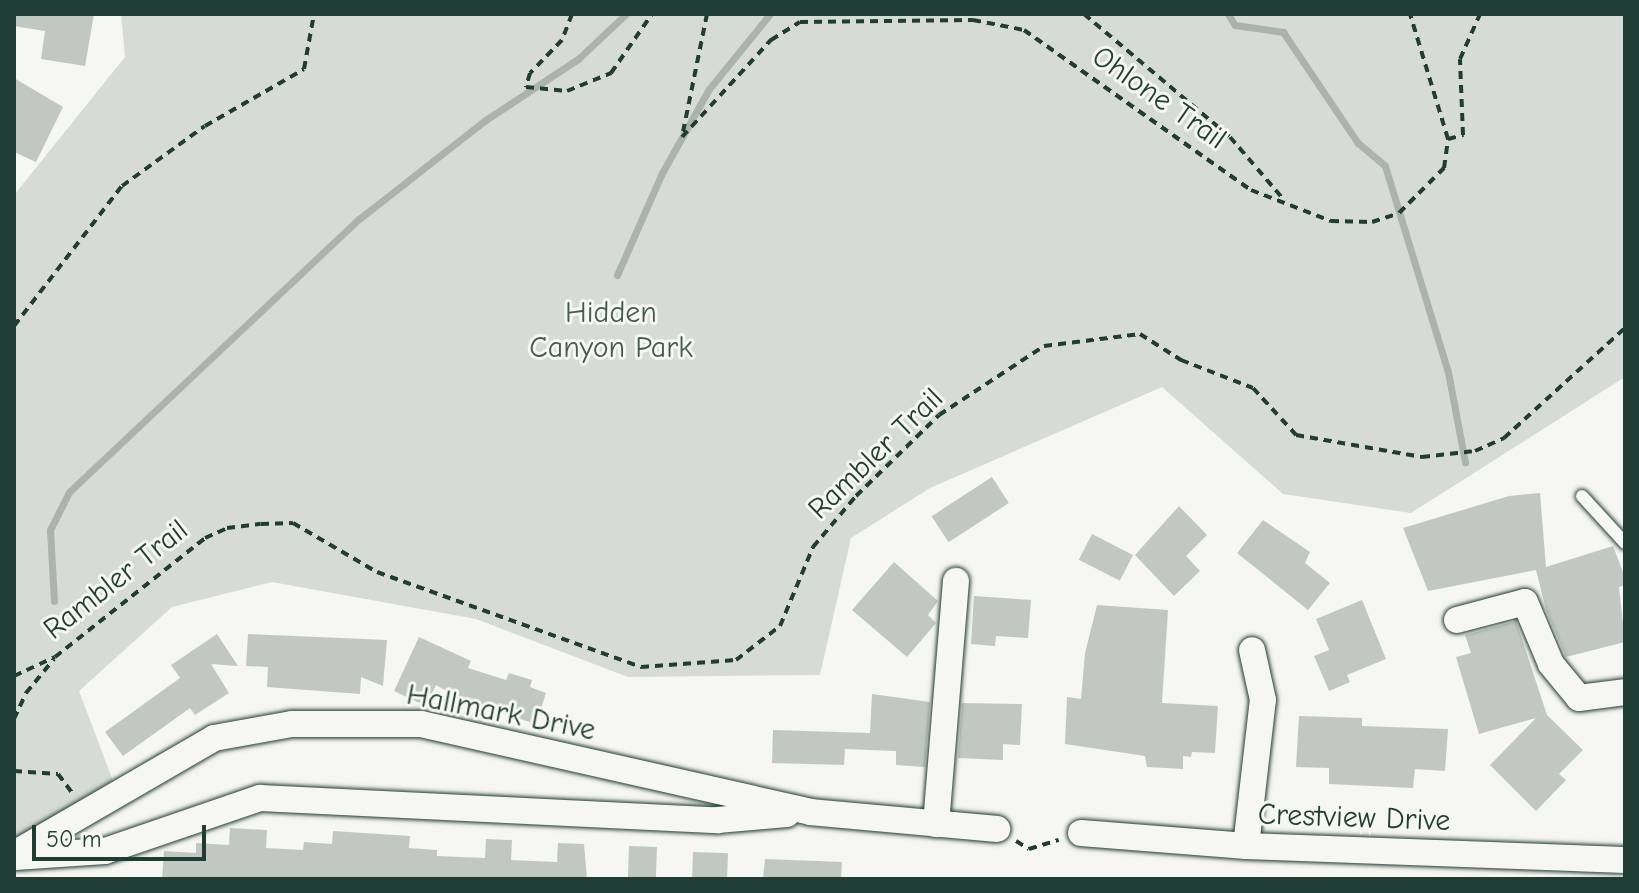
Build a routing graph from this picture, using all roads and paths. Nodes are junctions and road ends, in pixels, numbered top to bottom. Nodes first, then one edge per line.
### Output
1 (314, 14) edge
2 (572, 14) edge
3 (652, 14) edge
4 (707, 14) edge
5 (1084, 14) edge
6 (1410, 14) edge
7 (1480, 14) edge
8 (1448, 139) junction
9 (1286, 203) junction
10 (14, 326) edge
11 (1625, 328) edge
12 (1582, 496) dead end
13 (1625, 543) edge
14 (956, 581) dead end
15 (1457, 620) dead end
16 (1252, 650) dead end
17 (55, 657) junction
18 (14, 676) edge
19 (1625, 692) edge
20 (14, 719) edge
21 (14, 771) edge
22 (810, 812) junction
23 (84, 813) junction
24 (936, 824) junction
25 (997, 829) joint
26 (1081, 833) joint
27 (1246, 846) junction
28 (14, 856) edge
29 (1625, 860) edge

1 - 10 path
2 - 3 path
4 - 9 path, Ohlone Trail
5 - 9 path
6 - 8 path
7 - 8 path, Ohlone Trail
8 - 9 path, Ohlone Trail
11 - 17 path, Rambler Trail
12 - 13 lane
14 - 24 street
15 - 19 street
16 - 27 street
17 - 18 path, Rambler Trail
17 - 20 path
21 - 23 path
22 - 23 street, Hallmark Drive
22 - 24 street, Hallmark Drive
22 - 28 street, Hallmark Drive
23 - 28 street, Hallmark Drive
24 - 25 street, Hallmark Drive
25 - 26 path
26 - 27 street, Crestview Drive
27 - 29 street, Crestview Drive

